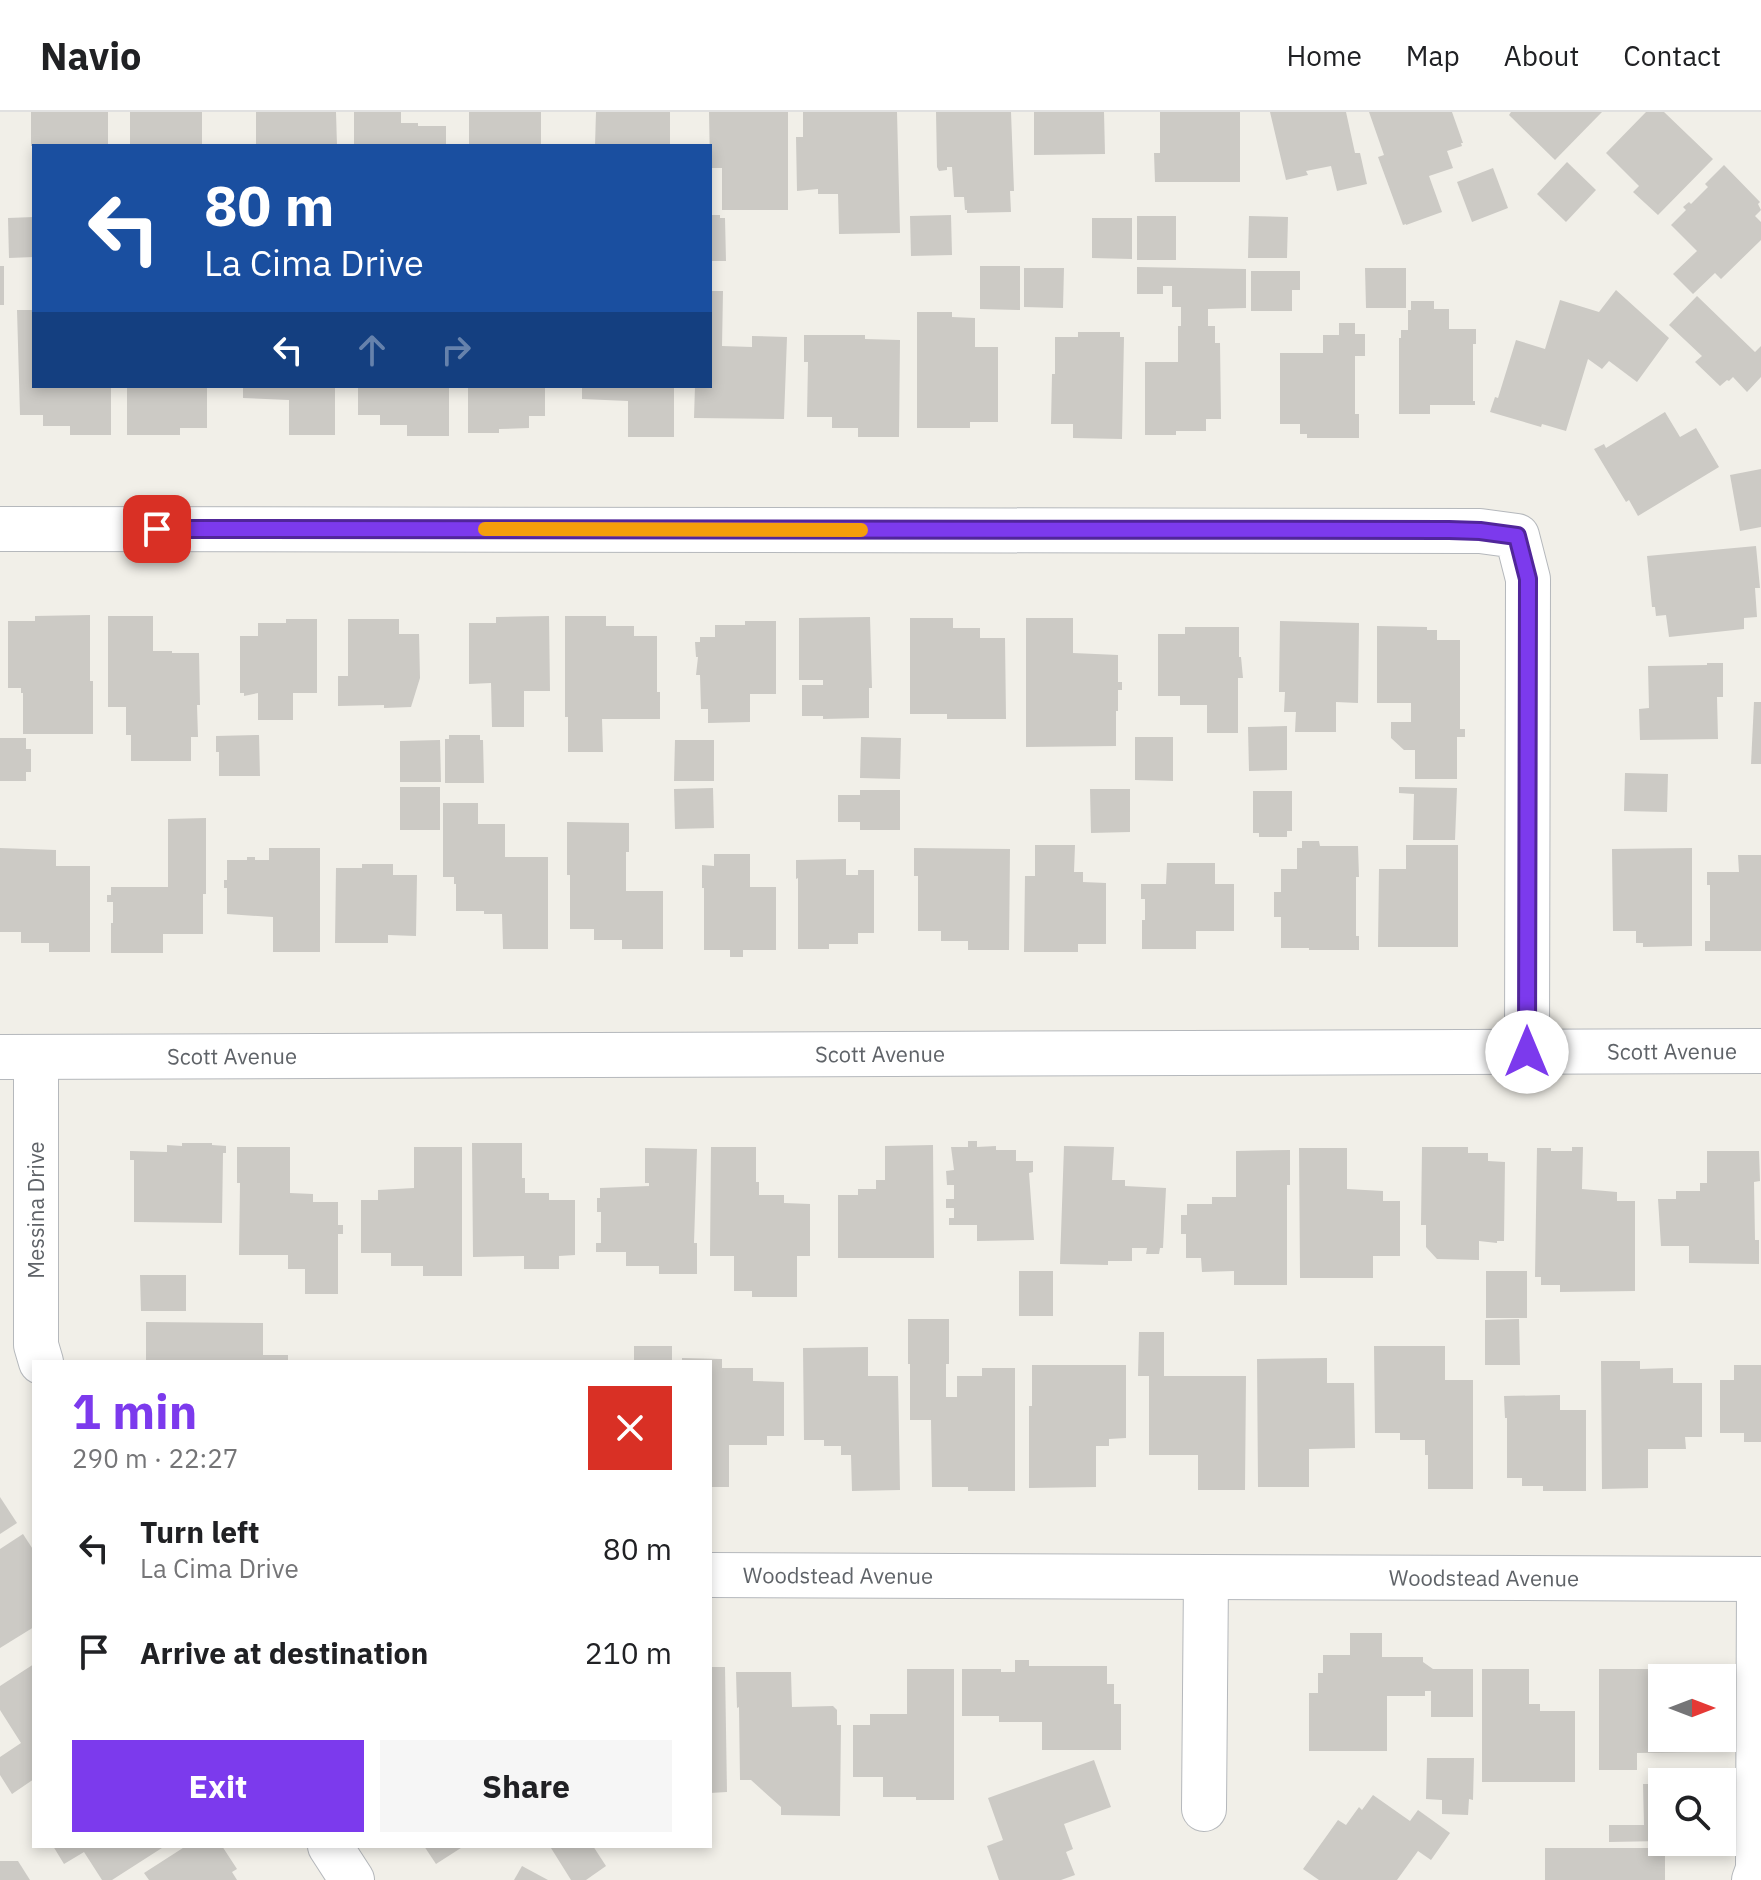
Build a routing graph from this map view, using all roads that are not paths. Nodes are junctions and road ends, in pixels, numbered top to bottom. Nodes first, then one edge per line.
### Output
1 (0, 529) edge
2 (1761, 1051) edge
3 (1527, 1052) junction
4 (18, 1058) edge
5 (40, 1360) edge
6 (712, 1575) edge
7 (1206, 1577) junction
8 (1760, 1579) edge
9 (1204, 1809) dead end
10 (331, 1848) edge
11 (352, 1880) edge
12 (1754, 1880) edge

1 - 3 street
2 - 3 street, Scott Avenue
3 - 4 street, Scott Avenue
4 - 5 street, Messina Drive
6 - 7 street, Woodstead Avenue
7 - 8 street, Woodstead Avenue
7 - 9 street
8 - 12 street
10 - 11 street

